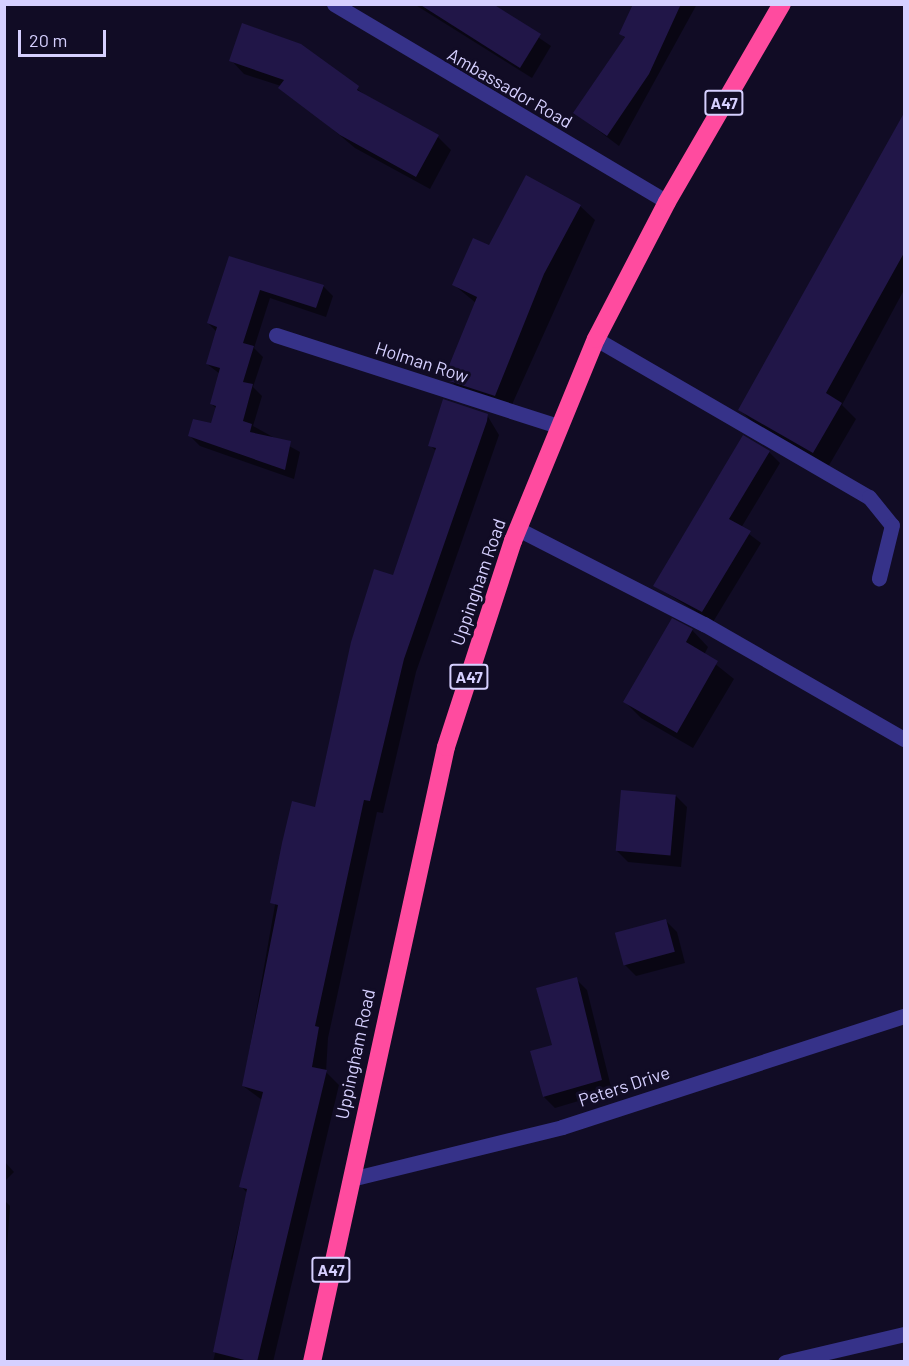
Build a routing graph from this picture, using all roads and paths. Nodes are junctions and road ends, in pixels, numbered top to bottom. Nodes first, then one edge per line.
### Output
1 (334, 4) edge
2 (782, 4) edge
3 (667, 202) junction
4 (276, 335) dead end
5 (596, 339) junction
6 (557, 426) junction
7 (518, 529) junction
8 (879, 578) dead end
9 (904, 740) edge
10 (904, 1016) edge
11 (351, 1179) junction
12 (904, 1334) edge
13 (312, 1362) edge
14 (785, 1362) edge

1 - 3 street, Ambassador Road
2 - 3 highway, Uppingham Road / A47
3 - 5 highway, Uppingham Road / A47
4 - 6 street, Holman Row
5 - 6 highway, Uppingham Road / A47
5 - 8 street
6 - 7 highway, Uppingham Road / A47
7 - 9 street
7 - 11 highway, Uppingham Road / A47
10 - 11 street, Peters Drive
11 - 13 highway, Uppingham Road / A47
12 - 14 street

